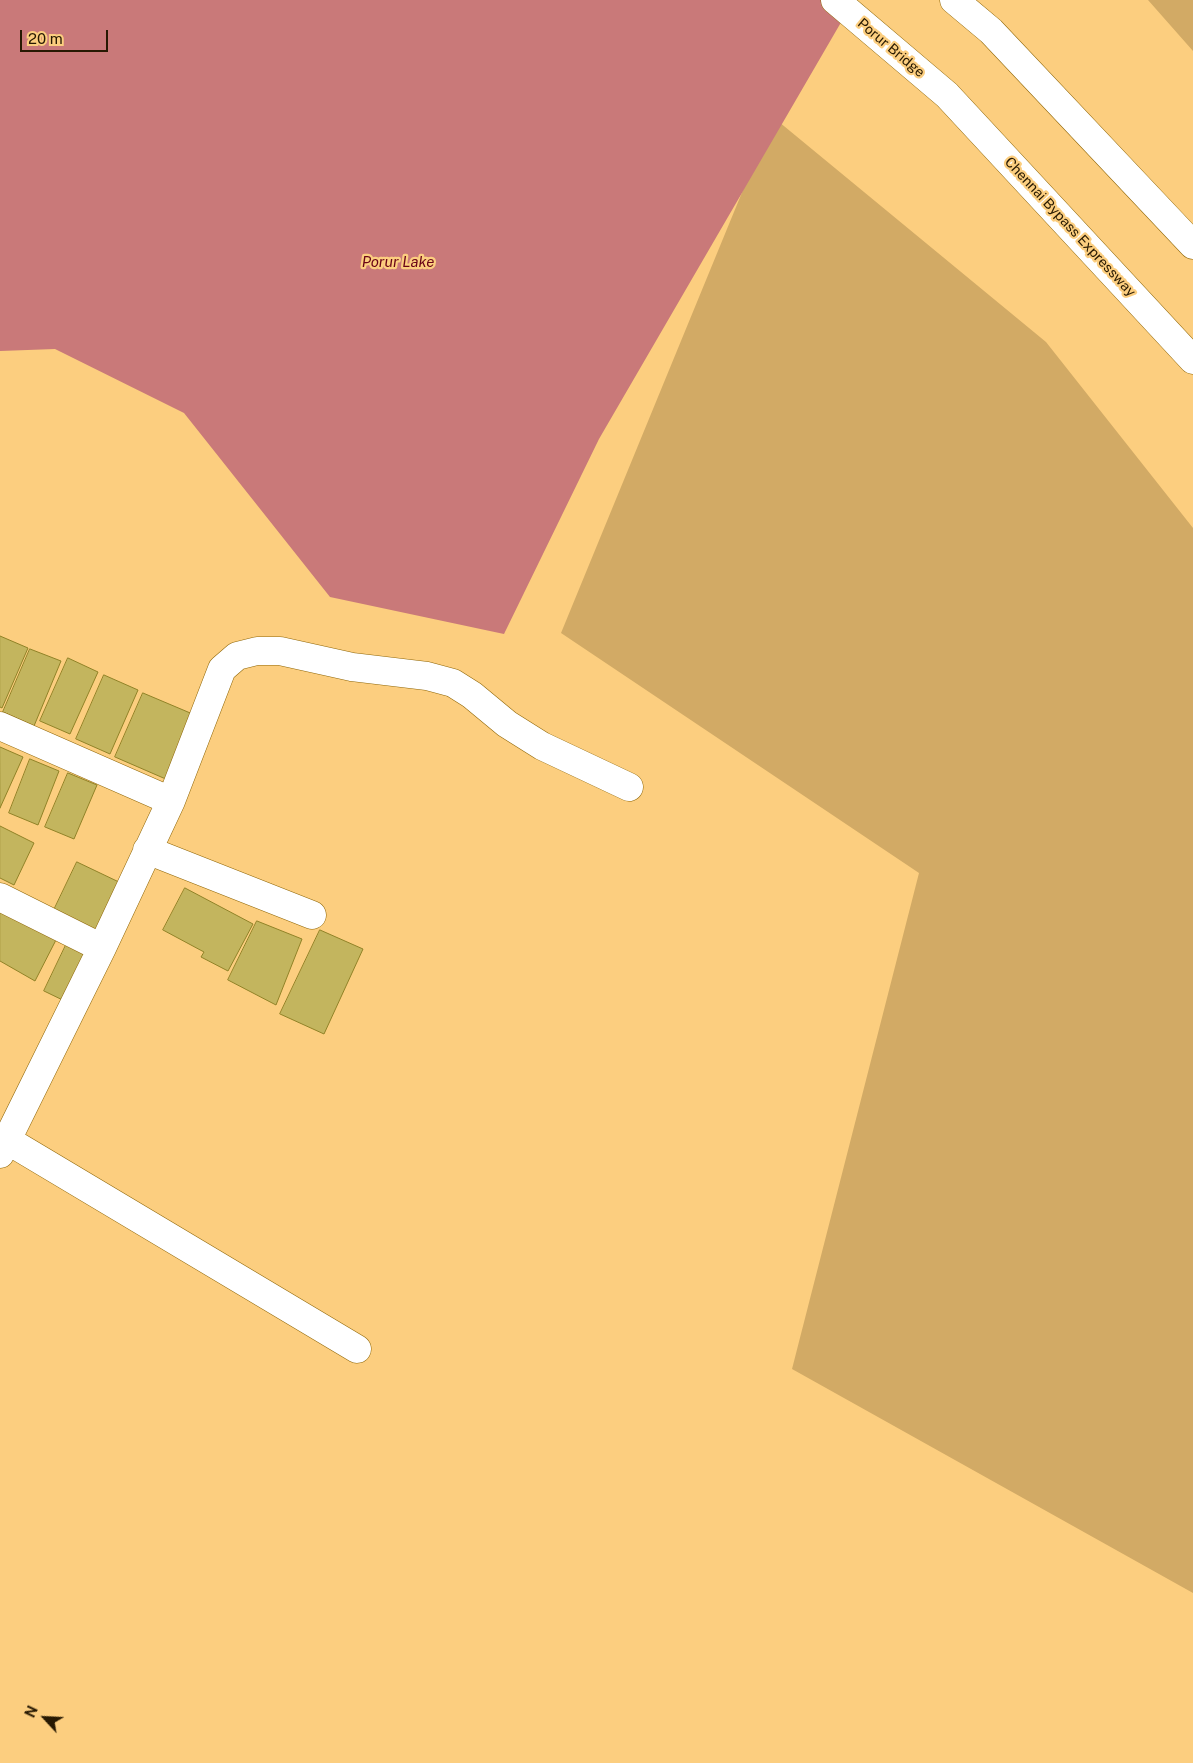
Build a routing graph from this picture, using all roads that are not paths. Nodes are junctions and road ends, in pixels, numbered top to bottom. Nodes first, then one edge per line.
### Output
1 (835, 0) edge
2 (954, 0) edge
3 (947, 95) joint
4 (1193, 245) edge
5 (1193, 360) edge
6 (0, 726) edge
7 (629, 787) dead end
8 (171, 801) junction
9 (144, 857) junction
10 (0, 897) edge
11 (309, 923) dead end
12 (102, 948) junction
13 (3, 1147) edge
14 (357, 1349) dead end

1 - 3 main road, Porur Bridge
2 - 4 main road
3 - 5 main road, Chennai Bypass Expressway
6 - 8 main road
7 - 8 main road
8 - 9 main road
9 - 11 main road
9 - 12 main road
10 - 12 main road
12 - 13 main road
13 - 14 main road

